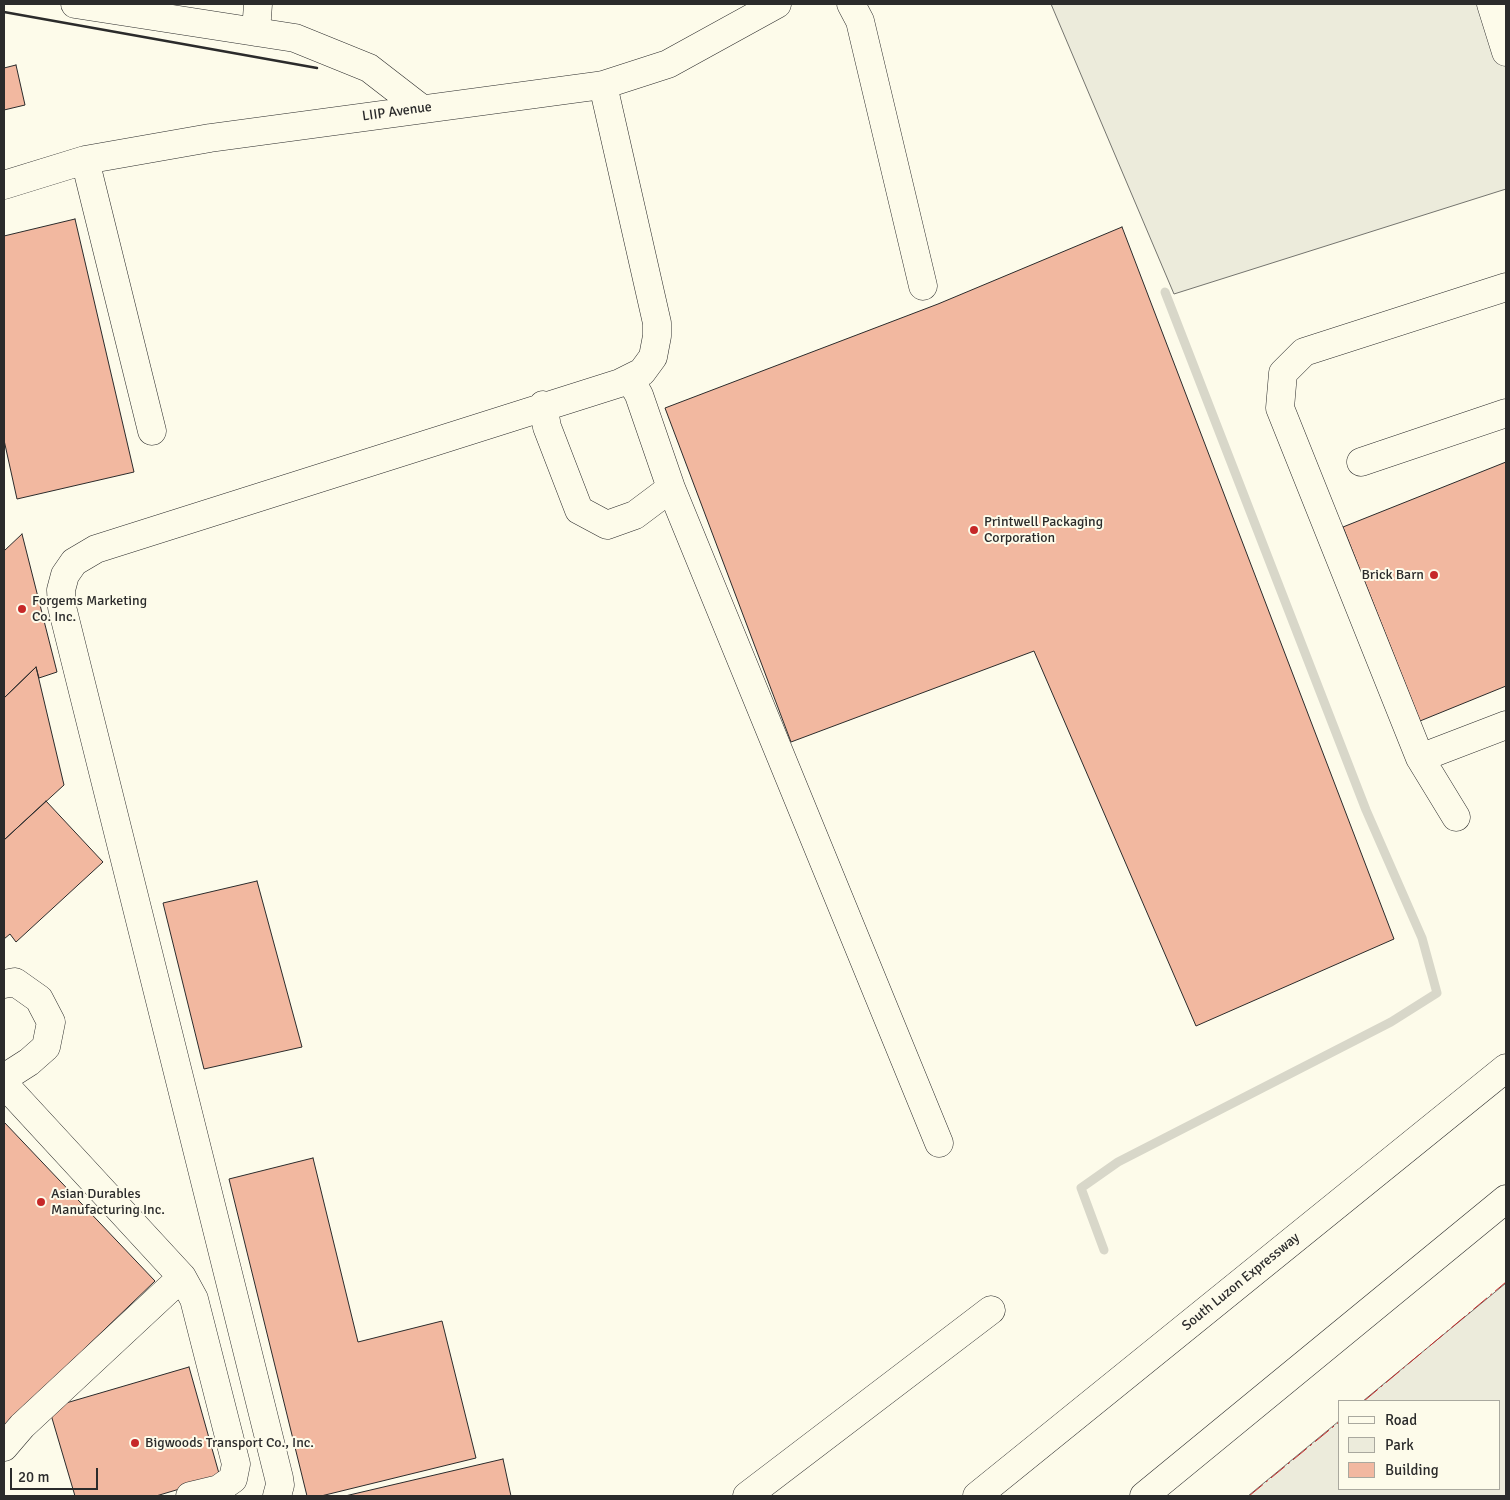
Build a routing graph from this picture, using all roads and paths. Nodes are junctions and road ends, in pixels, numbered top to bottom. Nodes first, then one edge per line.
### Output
1 (75, 4) edge
2 (258, 4) edge
3 (778, 4) edge
4 (851, 4) edge
5 (1491, 4) edge
6 (751, 11) edge
7 (256, 32) junction
8 (1506, 52) edge
9 (603, 85) junction
10 (422, 109) junction
11 (85, 160) junction
12 (4, 184) edge
13 (923, 286) dead end
14 (1506, 287) edge
15 (630, 379) junction
16 (543, 405) junction
17 (1506, 413) edge
18 (152, 432) dead end
19 (1361, 462) dead end
20 (671, 488) junction
21 (1506, 725) edge
22 (1420, 758) junction
23 (1456, 817) dead end
24 (4, 984) edge
25 (1506, 1068) edge
26 (4, 1078) edge
27 (4, 1084) edge
28 (939, 1142) dead end
29 (1506, 1199) edge
30 (182, 1277) junction
31 (992, 1310) dead end
32 (4, 1447) edge
33 (280, 1492) edge
34 (190, 1496) edge
35 (747, 1496) edge
36 (977, 1496) edge
37 (1144, 1496) edge

1 - 7 main road
2 - 7 main road
3 - 6 main road, LIIP Avenue
4 - 13 main road
5 - 8 main road
6 - 9 main road, LIIP Avenue
7 - 10 main road
9 - 10 main road, LIIP Avenue
9 - 15 main road
10 - 11 main road, LIIP Avenue
11 - 12 main road, LIIP Avenue
11 - 18 main road
14 - 22 main road
15 - 16 main road
15 - 20 main road
16 - 20 main road
16 - 33 main road
17 - 19 main road
20 - 28 main road
21 - 22 main road
22 - 23 main road
24 - 26 main road
25 - 36 main road, South Luzon Expressway
27 - 30 main road
29 - 37 main road
30 - 32 main road
30 - 34 main road
31 - 35 main road

